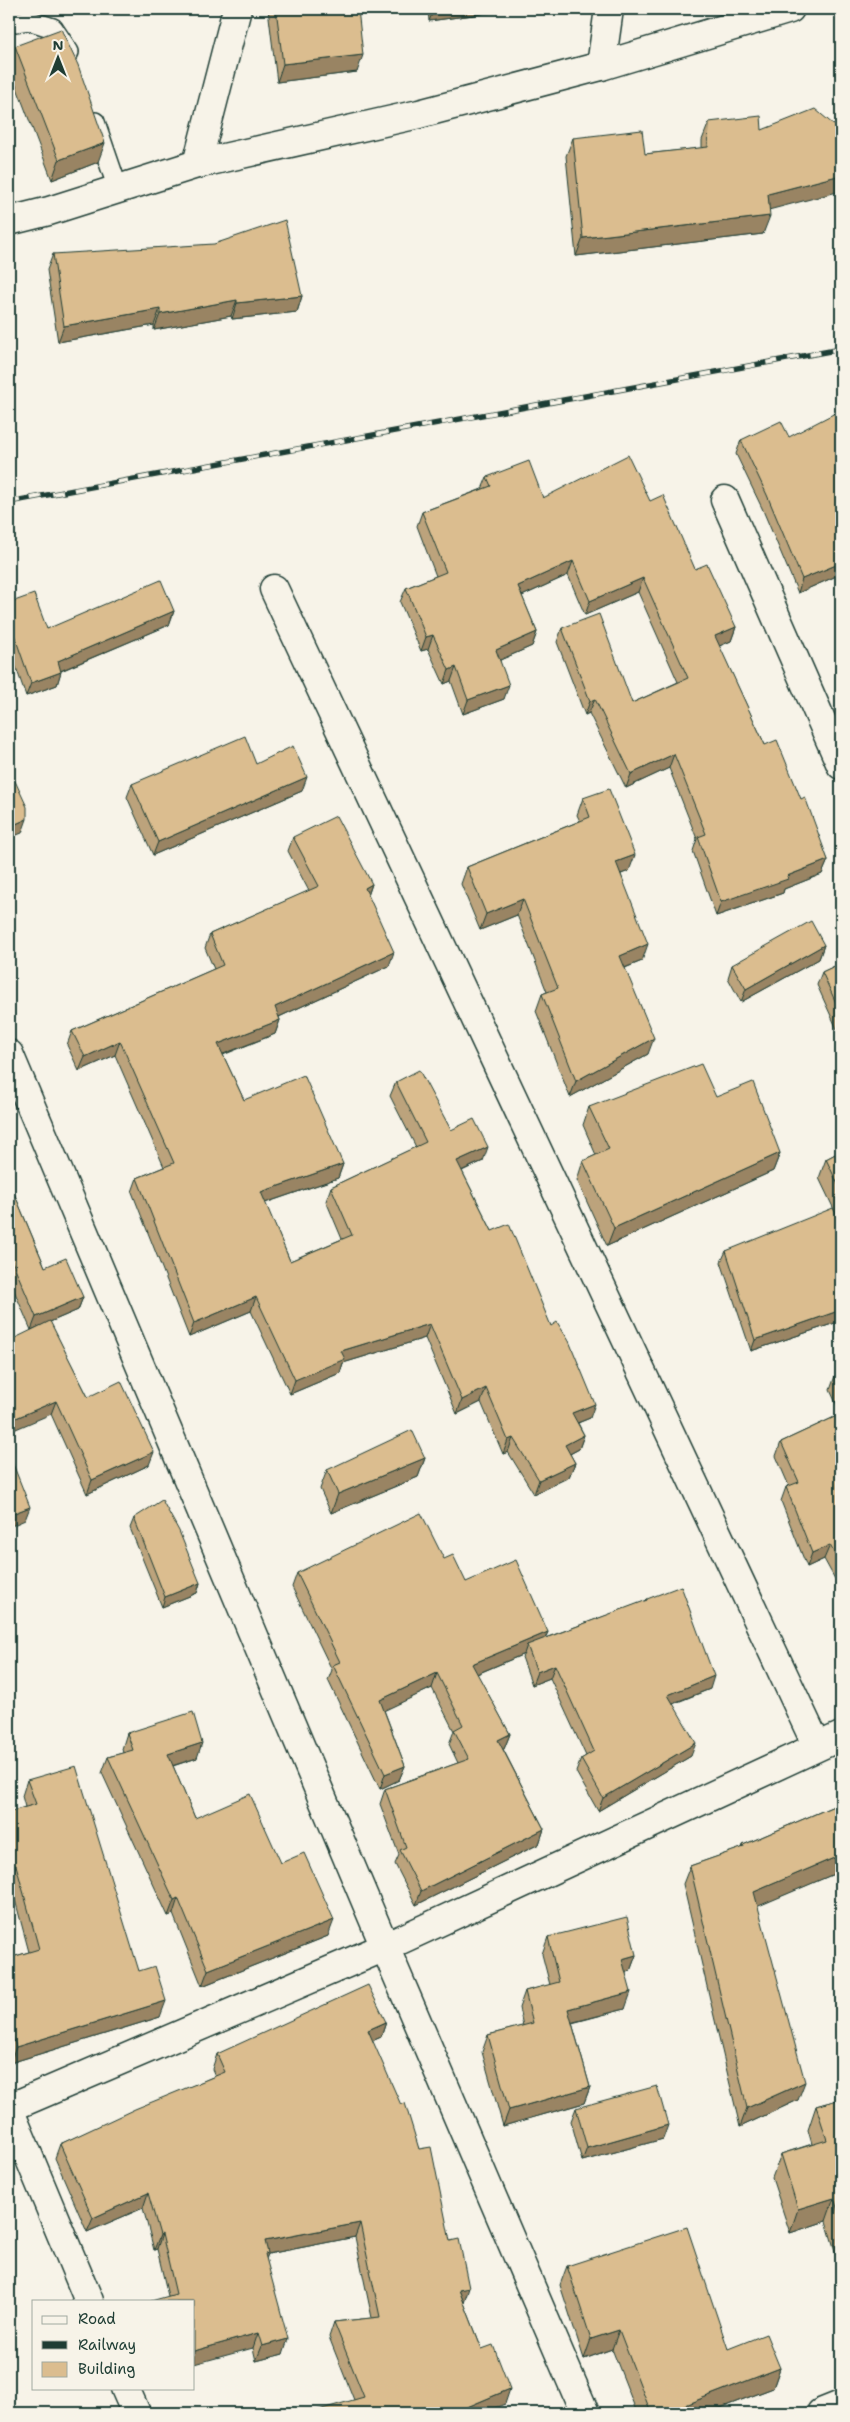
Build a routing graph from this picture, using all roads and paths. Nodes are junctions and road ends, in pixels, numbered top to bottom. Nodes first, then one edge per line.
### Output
1 (237, 9) edge
2 (609, 9) edge
3 (790, 9) edge
4 (9, 23) edge
5 (601, 66) junction
6 (78, 70) edge
7 (90, 106) edge
8 (197, 164) junction
9 (118, 189) junction
10 (9, 221) edge
11 (725, 500) dead end
12 (274, 589) dead end
13 (841, 765) edge
14 (9, 1054) edge
15 (829, 1741) edge
16 (385, 1947) junction
17 (9, 2109) edge
18 (89, 2300) edge
19 (126, 2390) edge
20 (841, 2405) edge
21 (136, 2413) edge
22 (585, 2413) edge
23 (821, 2413) edge

1 - 8 street
2 - 5 street
3 - 5 street
4 - 6 lane
5 - 8 street
7 - 9 lane
8 - 9 street
9 - 10 street
11 - 13 street
12 - 15 street
14 - 16 street
15 - 16 street
16 - 17 street
16 - 22 street
17 - 18 street
19 - 21 street
20 - 23 street

